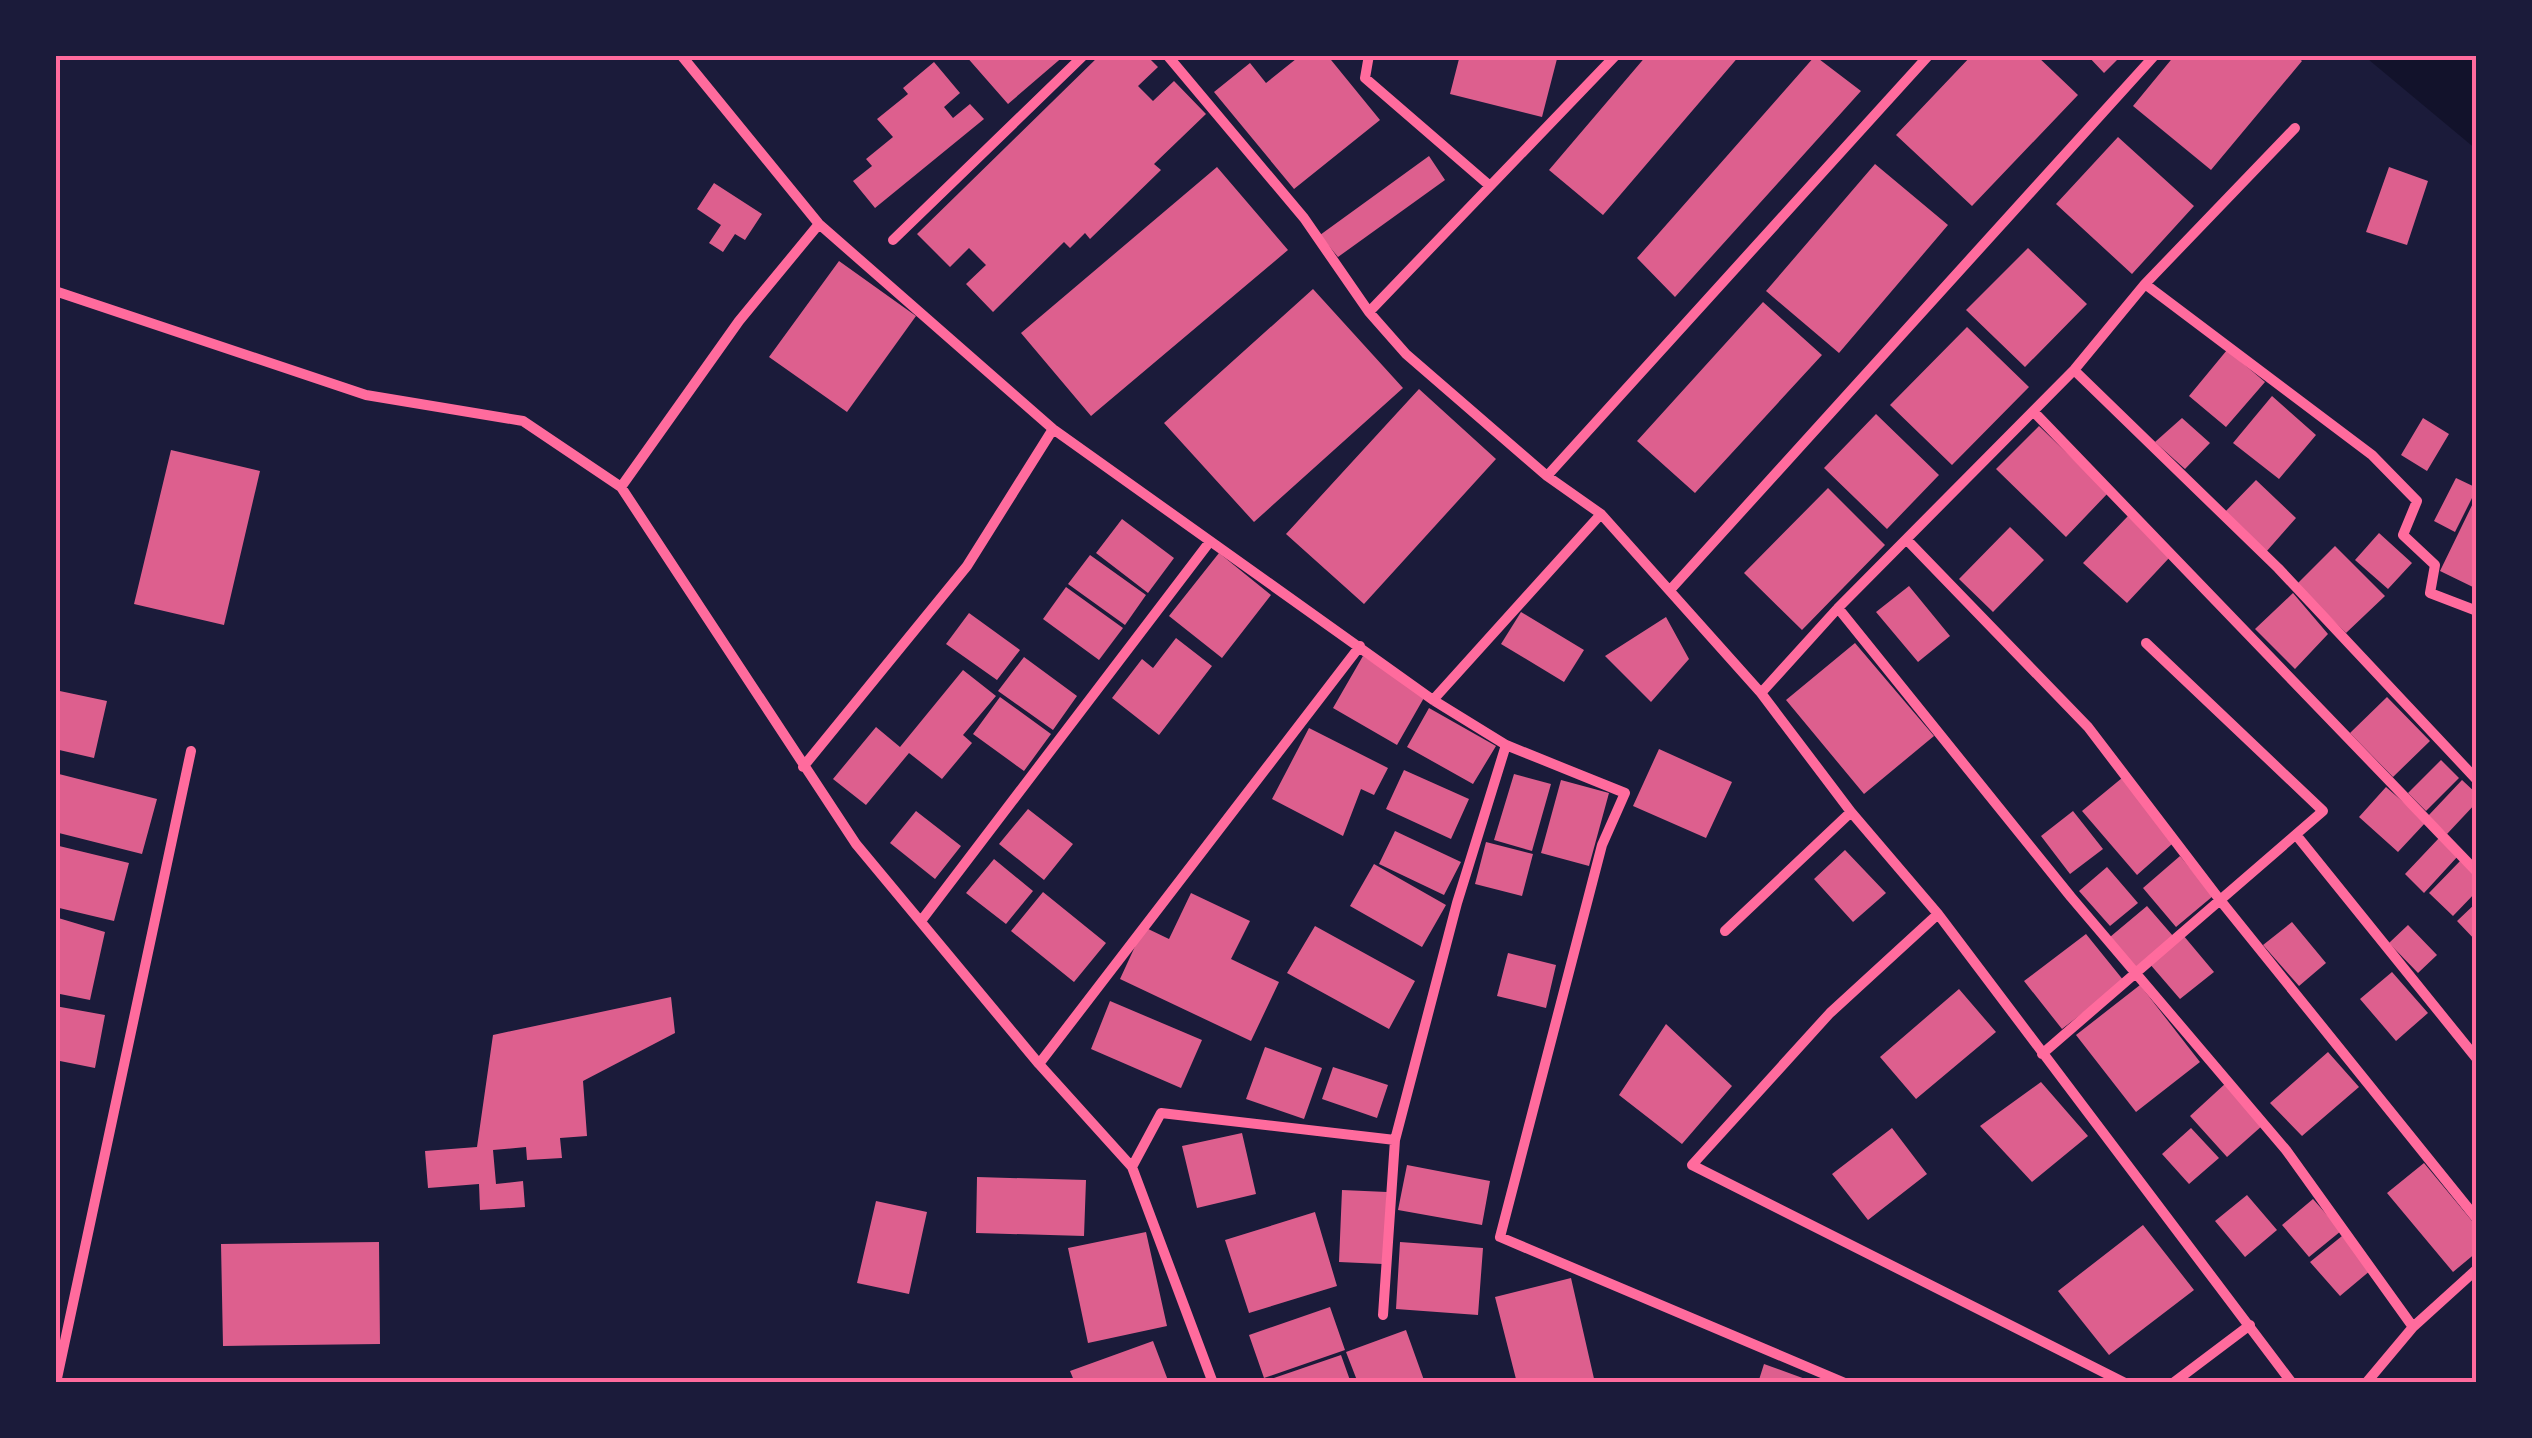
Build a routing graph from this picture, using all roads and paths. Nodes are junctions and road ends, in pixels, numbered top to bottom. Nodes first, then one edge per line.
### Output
1 (681, 55) edge
2 (1084, 55) edge
3 (1167, 55) edge
4 (1369, 55) edge
5 (1616, 55) edge
6 (1929, 55) edge
7 (2155, 55) edge
8 (2295, 128) dead end
9 (1490, 186) junction
10 (819, 224) junction
11 (893, 240) dead end
12 (2144, 284) junction
13 (55, 291) edge
14 (1370, 312) junction
15 (2074, 370) junction
16 (2034, 412) junction
17 (1053, 429) junction
18 (1547, 476) junction
19 (621, 487) junction
20 (1600, 514) junction
21 (1908, 541) junction
22 (1208, 544) junction
23 (1671, 589) junction
24 (1838, 608) junction
25 (2477, 611) edge
26 (2146, 643) dead end
27 (1360, 646) junction
28 (1761, 693) junction
29 (1433, 700) junction
30 (1506, 745) junction
31 (191, 751) dead end
32 (803, 767) junction
33 (2477, 780) edge
34 (1851, 812) junction
35 (2297, 836) junction
36 (2477, 872) edge
37 (2220, 900) junction
38 (1938, 914) junction
39 (922, 921) junction
40 (1725, 931) dead end
41 (2138, 972) junction
42 (2042, 1054) junction
43 (2477, 1059) edge
44 (1038, 1064) junction
45 (1395, 1140) junction
46 (1132, 1166) junction
47 (2477, 1219) edge
48 (2477, 1269) edge
49 (1383, 1315) dead end
50 (2250, 1324) junction
51 (2414, 1327) junction
52 (149, 1382) edge
53 (56, 1383) edge
54 (164, 1383) edge
55 (1213, 1383) edge
56 (1846, 1383) edge
57 (2126, 1383) edge
58 (2173, 1383) edge
59 (2292, 1383) edge
60 (2366, 1383) edge

1 - 10 street
2 - 11 street
3 - 14 street
4 - 9 street
5 - 9 street
6 - 18 street
7 - 23 street
8 - 12 street
9 - 14 street
10 - 17 street
10 - 19 street
12 - 15 street
12 - 25 street
13 - 19 street
14 - 18 street
15 - 16 street
15 - 33 street
16 - 21 street
16 - 36 street
17 - 22 street
17 - 32 street
18 - 20 street
19 - 32 street
20 - 23 street
20 - 29 street
21 - 24 street
21 - 37 street
22 - 27 street
22 - 39 street
23 - 28 street
24 - 28 street
24 - 41 street
26 - 35 street
27 - 29 street
27 - 44 street
28 - 34 street
29 - 30 street
30 - 45 street
30 - 56 street
31 - 53 street
32 - 39 street
34 - 38 street
34 - 40 street
35 - 37 street
35 - 43 street
37 - 41 street
37 - 47 street
38 - 42 street
38 - 57 street
39 - 44 street
41 - 42 street
41 - 51 street
42 - 50 street
44 - 46 street
45 - 46 street
45 - 49 street
46 - 55 street
48 - 51 street
50 - 58 street
50 - 59 street
51 - 60 street
52 - 54 lane

